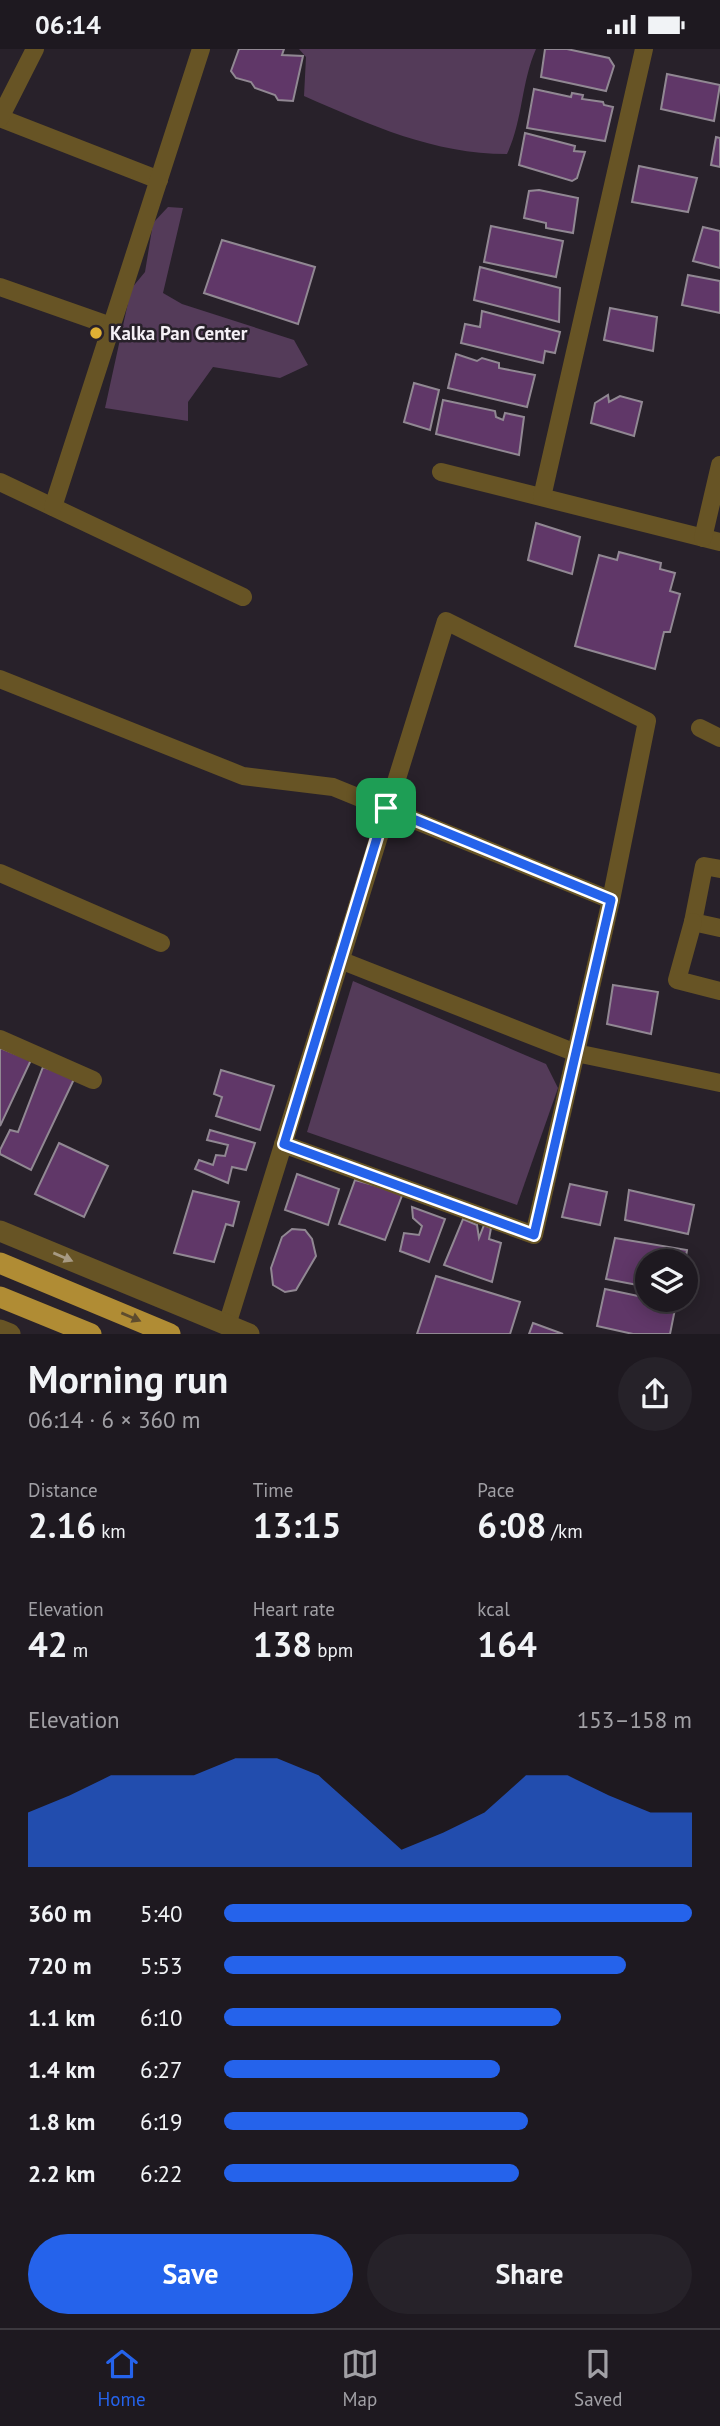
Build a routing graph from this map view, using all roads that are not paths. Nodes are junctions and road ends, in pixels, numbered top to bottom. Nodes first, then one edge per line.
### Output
1 (35, 49) edge
2 (201, 49) edge
3 (644, 49) edge
4 (0, 118) edge
5 (159, 180) junction
6 (0, 287) edge
7 (111, 326) junction
8 (720, 465) edge
9 (441, 472) dead end
10 (2, 488) edge
11 (542, 497) junction
12 (53, 507) junction
13 (711, 540) edge
14 (243, 597) dead end
15 (0, 680) edge
16 (700, 729) dead end
17 (720, 738) edge
18 (386, 808) junction
19 (720, 869) edge
20 (0, 873) edge
21 (611, 900) junction
22 (693, 922) junction
23 (720, 928) edge
24 (161, 943) dead end
25 (340, 960) junction
26 (720, 991) edge
27 (0, 1039) edge
28 (576, 1053) junction
29 (93, 1080) dead end
30 (720, 1083) edge
31 (284, 1144) junction
32 (0, 1231) edge
33 (0, 1263) edge
34 (0, 1297) edge
35 (228, 1325) junction
36 (0, 1330) edge
37 (10, 1334) edge
38 (91, 1334) edge
39 (170, 1334) edge
40 (249, 1334) edge

1 - 4 street
2 - 5 street
3 - 11 street
4 - 5 street
5 - 7 street
6 - 7 street
7 - 12 street
8 - 13 street
9 - 11 street
10 - 12 street
11 - 13 street
12 - 14 street
15 - 18 street
16 - 17 street
18 - 21 street
18 - 21 street
18 - 25 street
19 - 22 street
20 - 24 street
21 - 28 street
22 - 23 street
22 - 26 street
25 - 28 street
25 - 31 street
27 - 29 street
28 - 30 street
28 - 31 street
31 - 35 street
32 -> 35 street
33 -> 39 highway
34 - 38 highway
35 - 40 street
36 - 37 street

